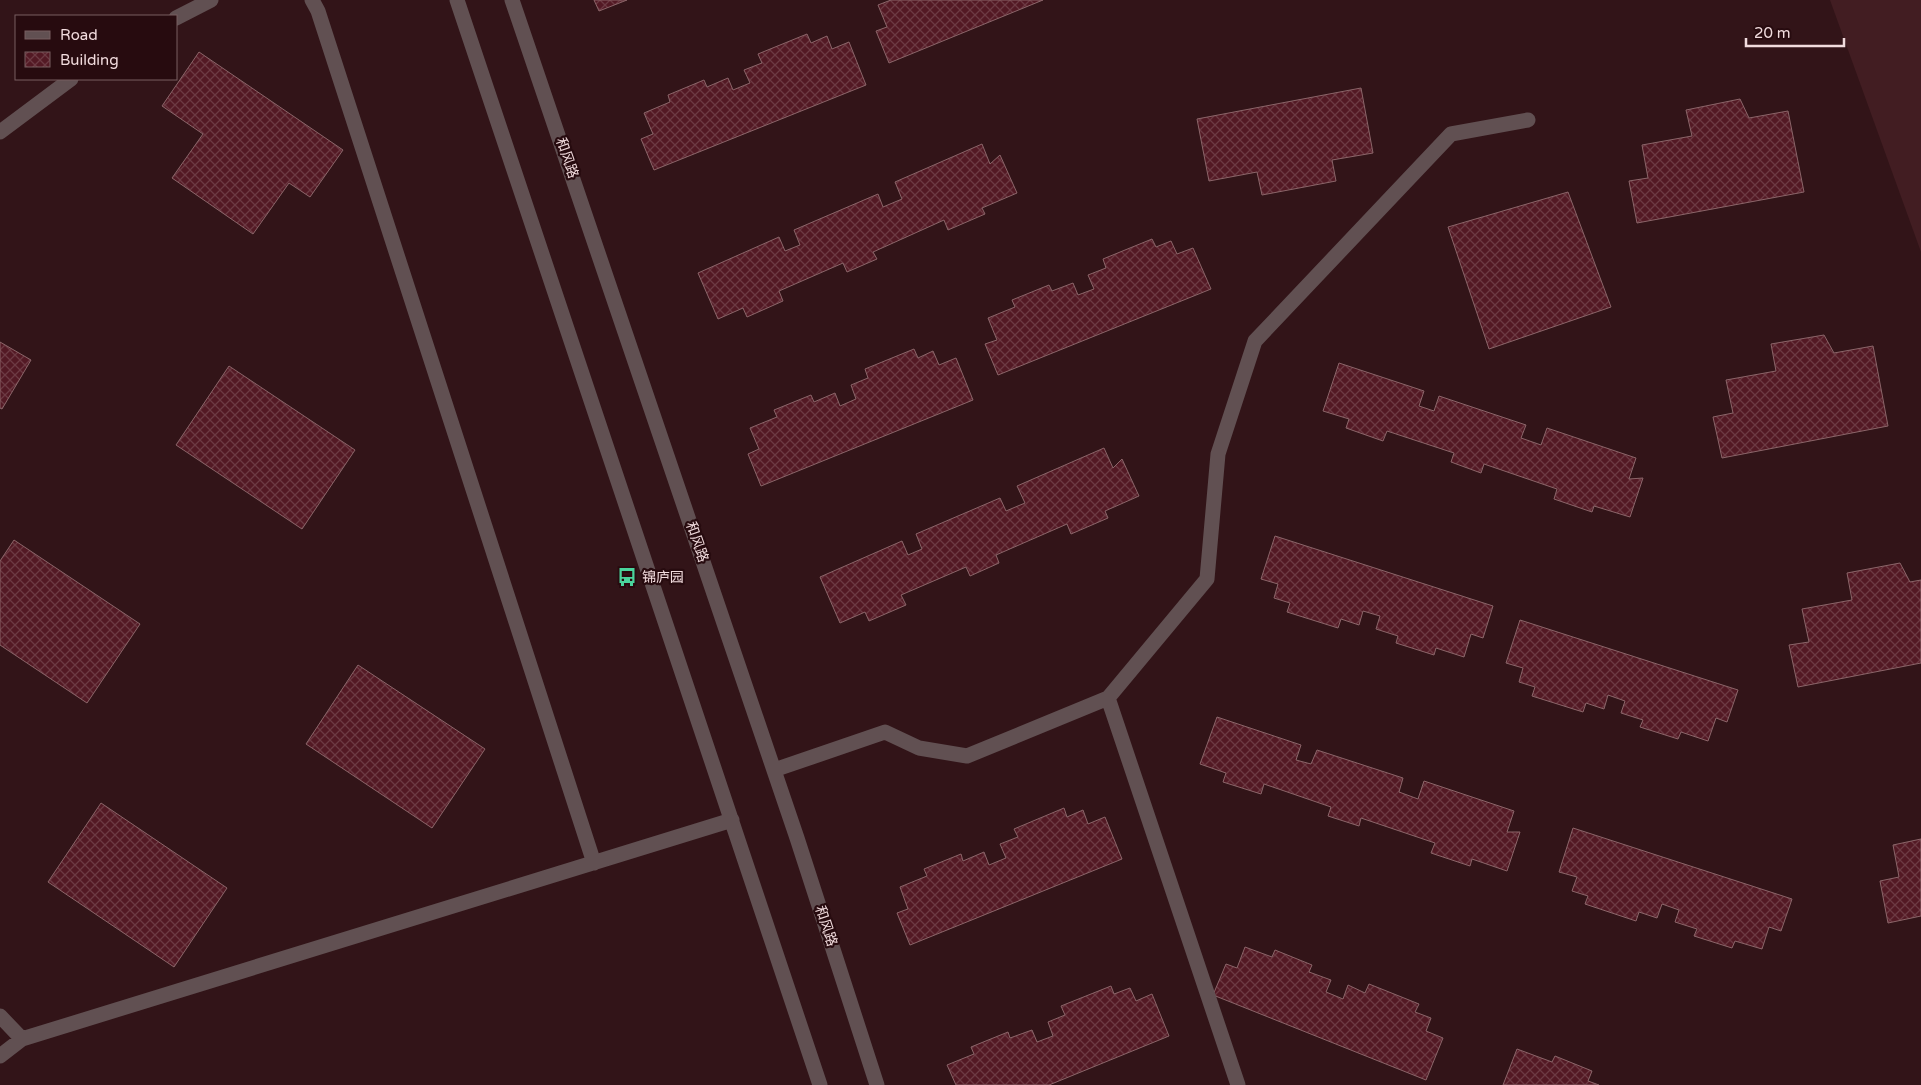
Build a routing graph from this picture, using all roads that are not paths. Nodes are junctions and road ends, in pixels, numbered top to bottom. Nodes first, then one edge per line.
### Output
1 (211, 0) edge
2 (312, 0) edge
3 (457, 0) edge
4 (512, 0) edge
5 (178, 17) edge
6 (70, 80) edge
7 (1528, 120) dead end
8 (0, 132) edge
9 (1108, 698) junction
10 (774, 770) junction
11 (732, 820) junction
12 (594, 863) junction
13 (0, 1016) edge
14 (22, 1039) junction
15 (0, 1056) edge
16 (820, 1085) edge
17 (877, 1085) edge
18 (1238, 1085) edge

1 - 5 street
2 - 12 street
3 - 11 street
4 - 10 street, 和风路
6 - 8 street
7 - 9 street
9 - 10 street
9 - 18 street
10 - 17 street, 和风路
11 - 12 street
11 - 16 street
12 - 14 street
13 - 14 street
14 - 15 street

